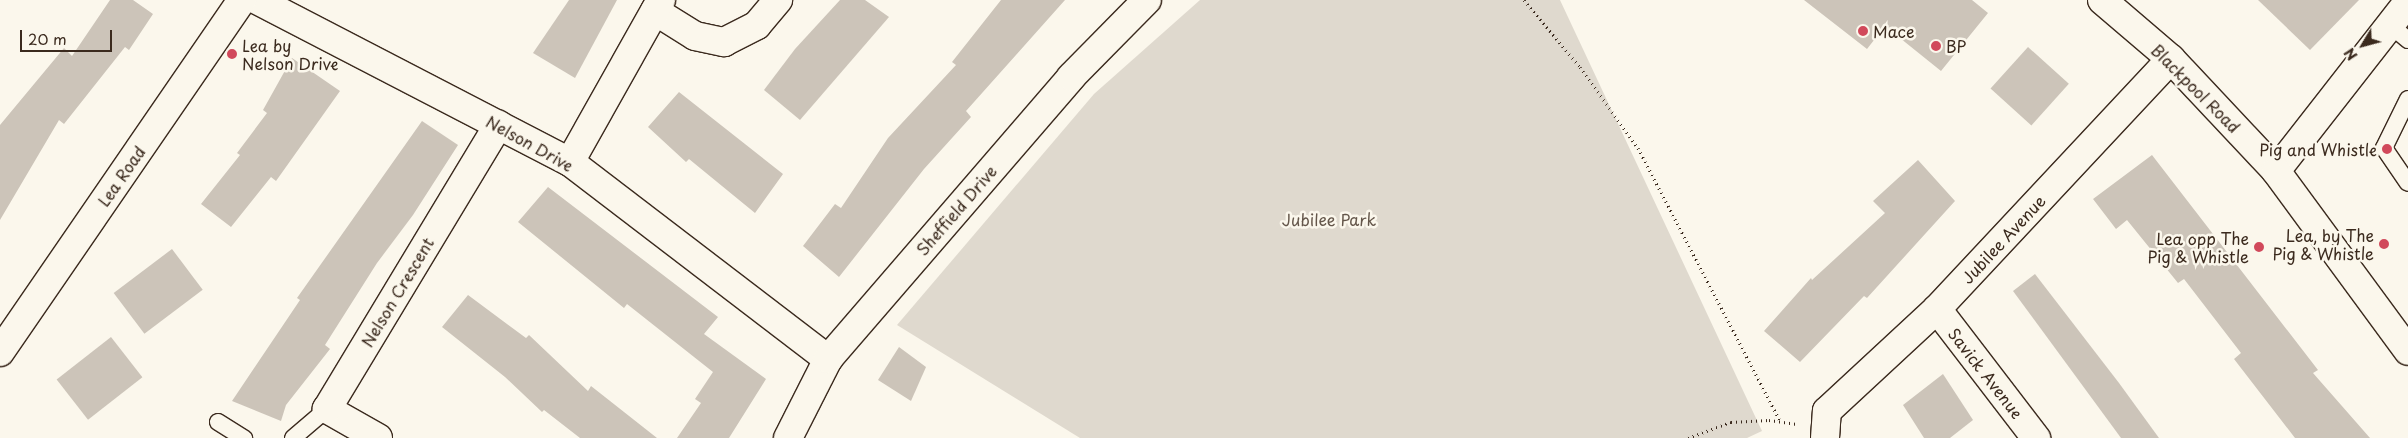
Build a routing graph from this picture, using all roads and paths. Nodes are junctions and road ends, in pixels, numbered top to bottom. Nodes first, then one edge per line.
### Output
1 (242, 0) edge
2 (257, 0) edge
3 (778, 0) edge
4 (1147, 0) edge
5 (1524, 0) edge
6 (2102, 0) edge
7 (2408, 2) edge
8 (658, 5) edge
9 (2399, 32) edge
10 (2171, 59) junction
11 (2408, 98) edge
12 (498, 125) junction
13 (570, 162) junction
14 (2276, 171) junction
15 (2408, 183) edge
16 (1936, 309) junction
17 (2408, 351) edge
18 (0, 352) edge
19 (828, 358) junction
20 (327, 409) junction
21 (1780, 421) junction
22 (218, 422) dead end
23 (1825, 427) edge
24 (244, 438) edge
25 (293, 438) edge
26 (378, 438) edge
27 (788, 438) edge
28 (1688, 438) edge
29 (2036, 438) edge

1 - 18 main road, Lea Road
2 - 12 main road, Nelson Drive
3 - 8 main road
4 - 19 main road, Sheffield Drive
5 - 21 path
6 - 10 main road, Blackpool Road
7 - 9 main road
8 - 13 main road
9 - 14 main road
10 - 14 main road, Blackpool Road
10 - 16 main road, Jubilee Avenue
11 - 15 lane
12 - 13 main road, Nelson Drive
12 - 20 main road, Nelson Crescent
13 - 19 main road, Nelson Drive
14 - 17 main road, Blackpool Road
16 - 23 main road, Jubilee Avenue
16 - 29 main road, Savick Avenue
19 - 27 main road, Sheffield Drive
20 - 25 lane
20 - 26 main road
21 - 23 path
21 - 28 path
22 - 24 lane

